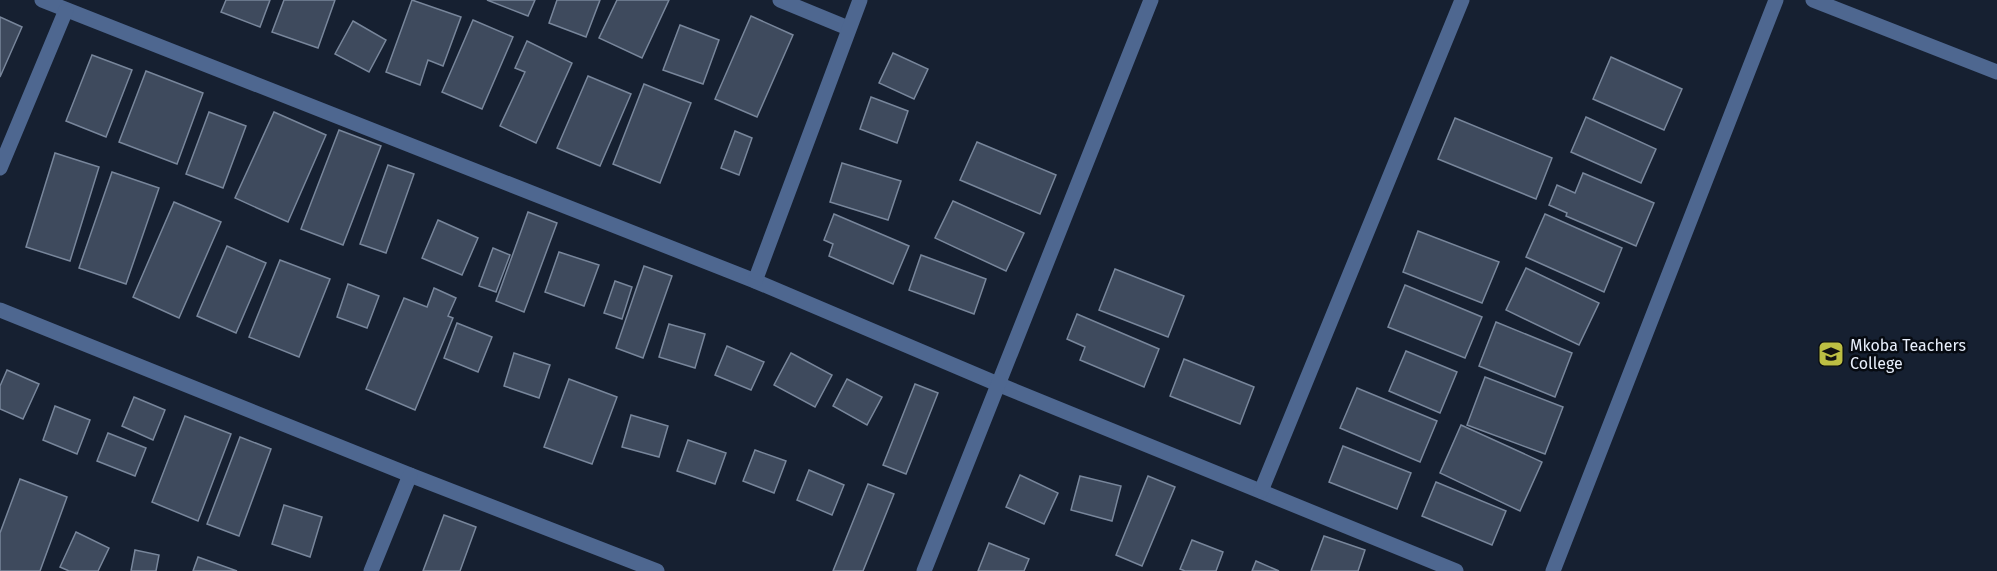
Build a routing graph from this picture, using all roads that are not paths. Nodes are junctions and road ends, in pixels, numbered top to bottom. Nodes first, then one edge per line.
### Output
1 (42, 0) edge
2 (780, 0) edge
3 (860, 0) edge
4 (1151, 0) edge
5 (1462, 0) edge
6 (1776, 0) edge
7 (1813, 0) edge
8 (66, 10) junction
9 (848, 28) junction
10 (1997, 72) edge
11 (0, 168) edge
12 (755, 281) junction
13 (0, 310) edge
14 (999, 385) junction
15 (410, 476) junction
16 (1261, 491) junction
17 (371, 571) edge
18 (657, 571) edge
19 (924, 571) edge
20 (1456, 571) edge
21 (1553, 571) edge

1 - 8 street
2 - 9 street
3 - 9 street
4 - 14 street
5 - 16 street
6 - 21 street
7 - 10 street
8 - 11 street
8 - 12 street
9 - 12 street
12 - 14 street
13 - 15 street
14 - 16 street
14 - 19 street
15 - 17 street
15 - 18 street
16 - 20 street

